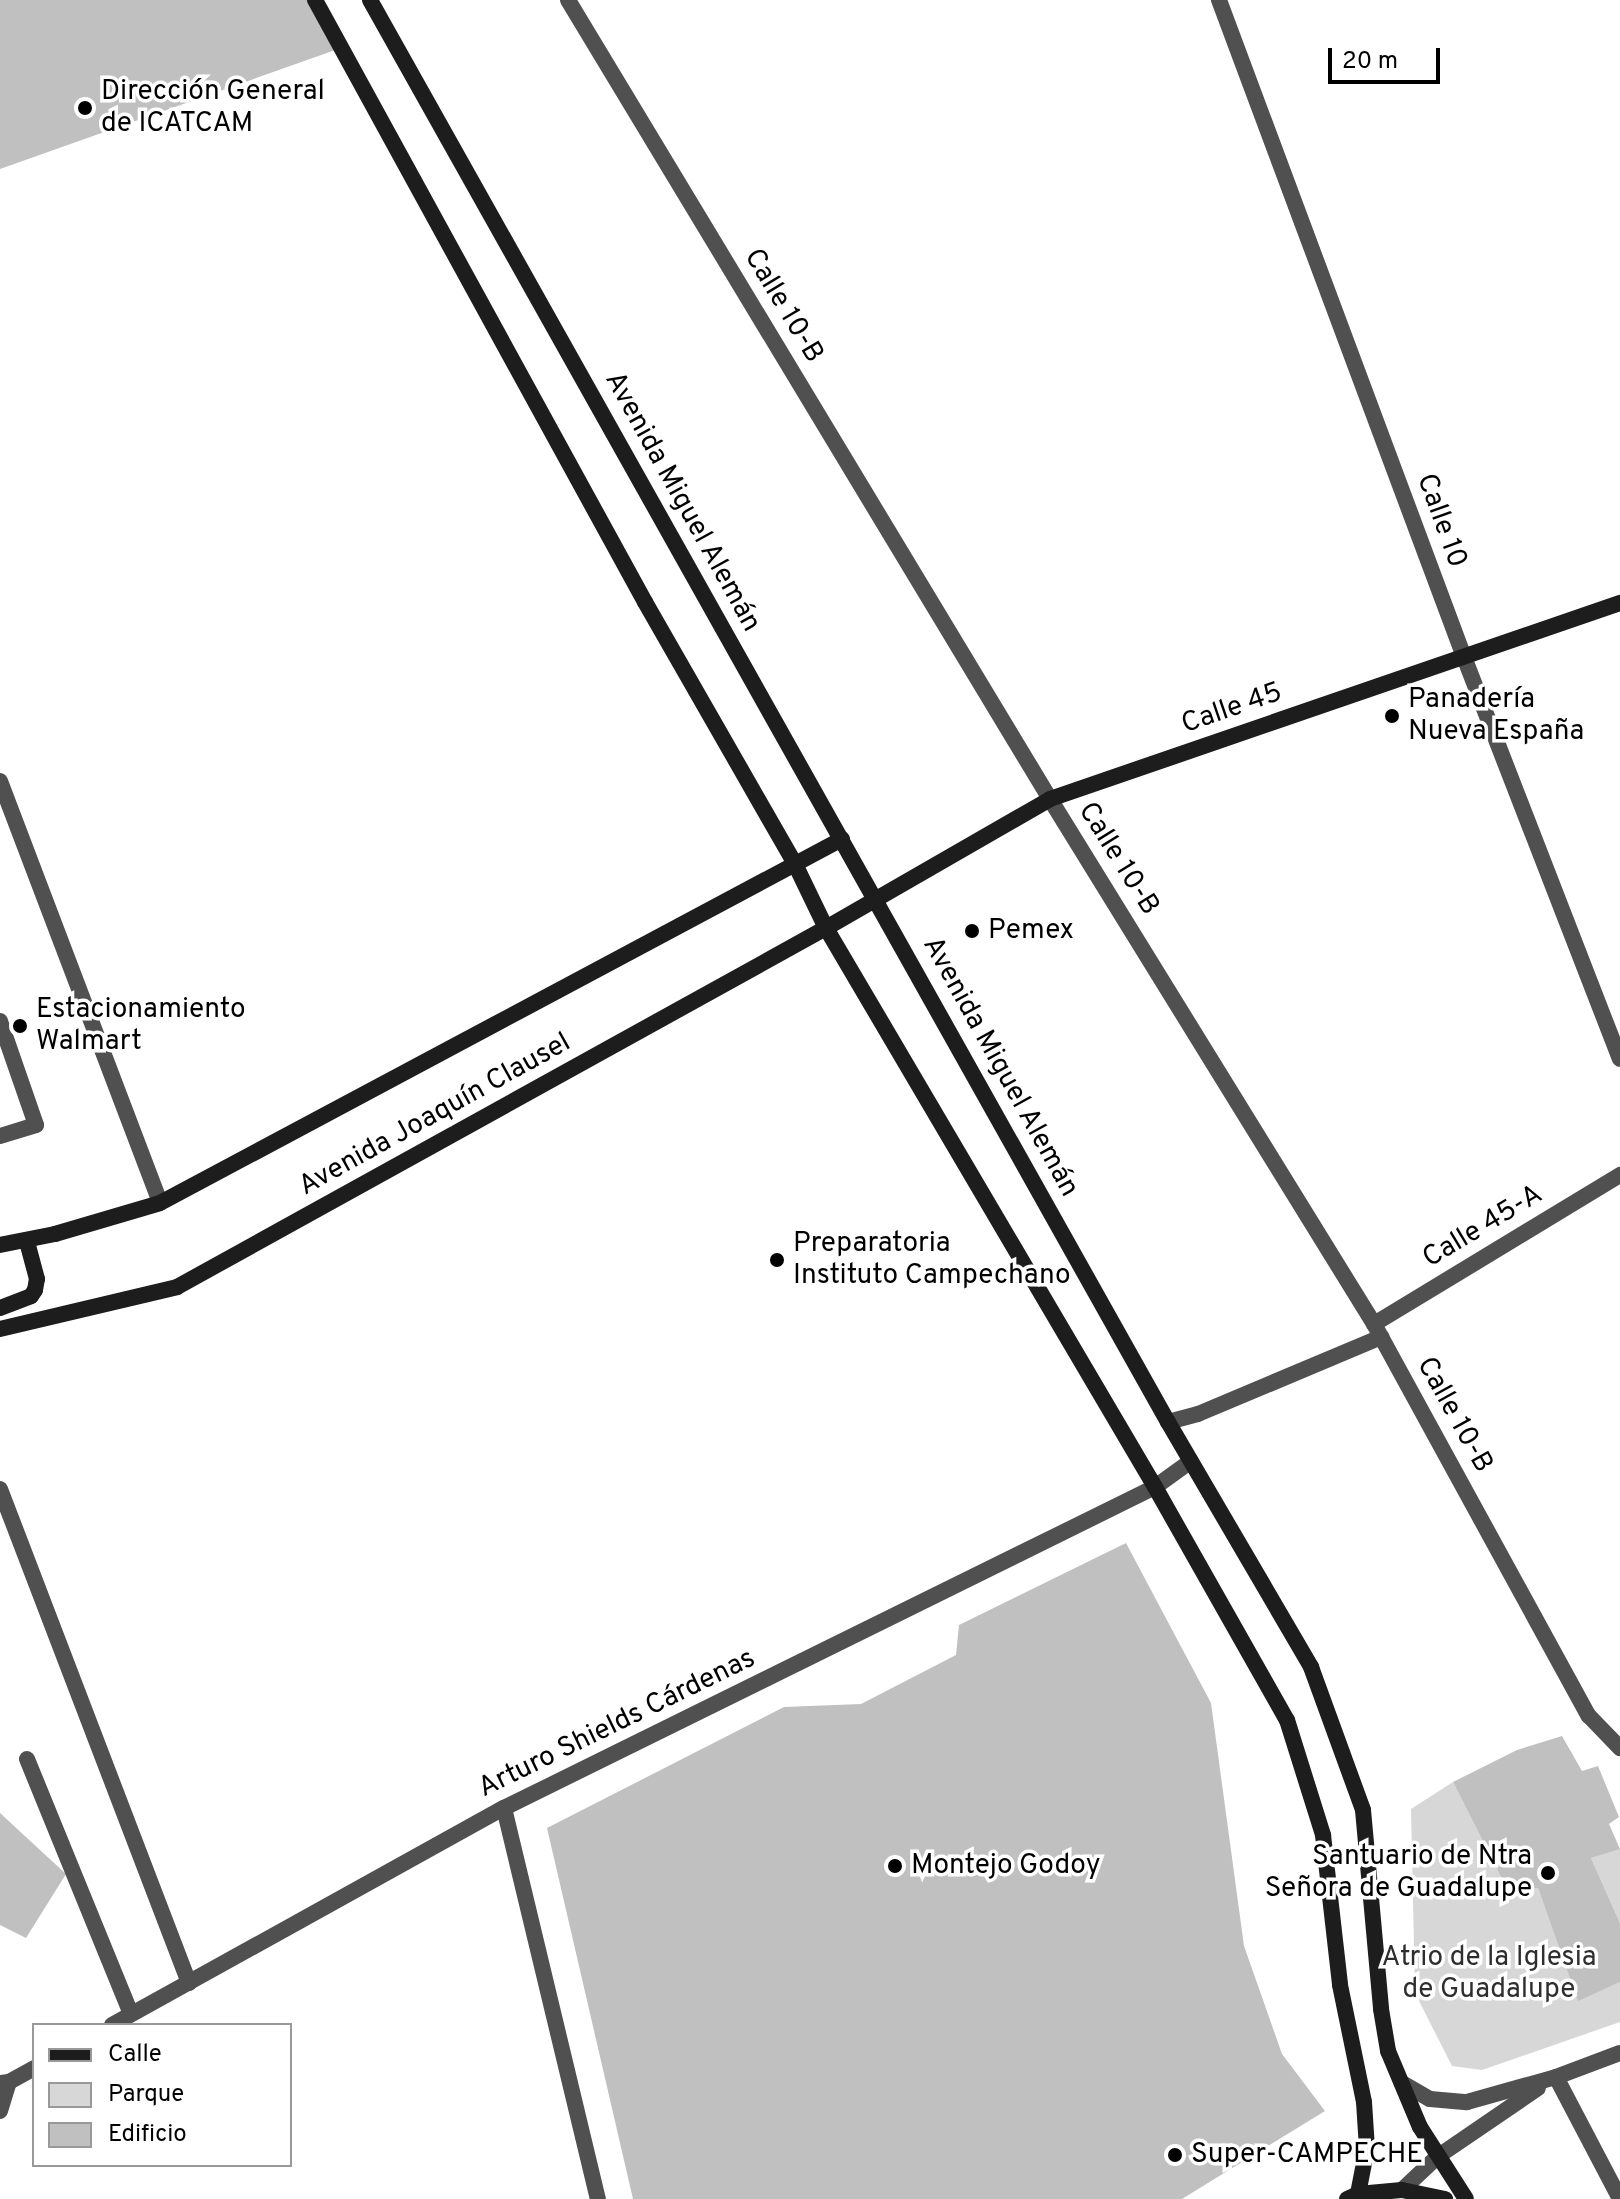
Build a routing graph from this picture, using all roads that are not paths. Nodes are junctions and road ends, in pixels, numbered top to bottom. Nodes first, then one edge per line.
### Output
1 (315, 0) edge
2 (370, 0) edge
3 (568, 0) edge
4 (1219, 0) edge
5 (1620, 603) edge
6 (1464, 657) junction
7 (0, 781) edge
8 (1050, 799) junction
9 (842, 839) junction
10 (795, 864) junction
11 (875, 897) junction
12 (826, 928) junction
13 (0, 1021) edge
14 (1620, 1059) edge
15 (0, 1136) edge
16 (1620, 1175) edge
17 (160, 1203) junction
18 (27, 1241) junction
19 (0, 1245) edge
20 (0, 1308) edge
21 (0, 1329) edge
22 (1377, 1330) junction
23 (1168, 1422) junction
24 (1191, 1461) junction
25 (1155, 1487) junction
26 (0, 1489) edge
27 (1620, 1748) edge
28 (27, 1759) dead end
29 (504, 1808) junction
30 (189, 1983) junction
31 (131, 2014) junction
32 (115, 2023) edge
33 (1620, 2053) edge
34 (32, 2069) edge
35 (1556, 2077) junction
36 (4, 2083) edge
37 (1402, 2083) junction
38 (0, 2111) edge
39 (1437, 2157) junction
40 (1402, 2190) junction
41 (1353, 2196) edge
42 (598, 2199) edge
43 (1445, 2199) edge
44 (1466, 2199) edge
45 (1620, 2199) edge

1 - 10 main road
2 - 9 main road, Avenida Miguel Alemán
3 - 8 street, Calle 10-B
4 - 6 street, Calle 10
5 - 6 main road, Calle 45
6 - 8 main road, Calle 45
6 - 14 street, Calle 10
7 - 17 street
8 - 11 main road, Calle 45
8 - 22 street, Calle 10-B
9 - 10 main road, Avenida Joaquín Clausel
9 - 11 main road, Avenida Miguel Alemán
10 - 12 main road
10 - 17 main road, Avenida Joaquín Clausel
11 - 12 main road, Avenida Joaquín Clausel
11 - 23 main road, Avenida Miguel Alemán
12 - 21 main road, Avenida Joaquín Clausel
12 - 25 main road
13 - 15 street
16 - 22 street, Calle 45-A
17 - 18 main road, Avenida Joaquín Clausel
18 - 19 main road, Avenida Joaquín Clausel
18 - 20 main road
22 - 23 street, Calle 45-A
22 - 27 street, Calle 10-B
23 - 24 main road, Avenida Miguel Alemán
24 - 25 street, Arturo Shields Cárdenas
24 - 37 main road, Avenida Miguel Alemán
25 - 29 street, Arturo Shields Cárdenas
25 - 41 main road
26 - 30 street
28 - 31 street
29 - 30 street, Arturo Shields Cárdenas
29 - 42 street
30 - 31 street, Arturo Shields Cárdenas
31 - 32 street, Arturo Shields Cárdenas
33 - 35 street
34 - 36 street
35 - 37 street
35 - 39 street
35 - 45 street
36 - 38 street
37 - 39 main road, Avenida Miguel Alemán
39 - 40 street
39 - 44 main road, Avenida Miguel Alemán
40 - 41 main road
40 - 43 main road

